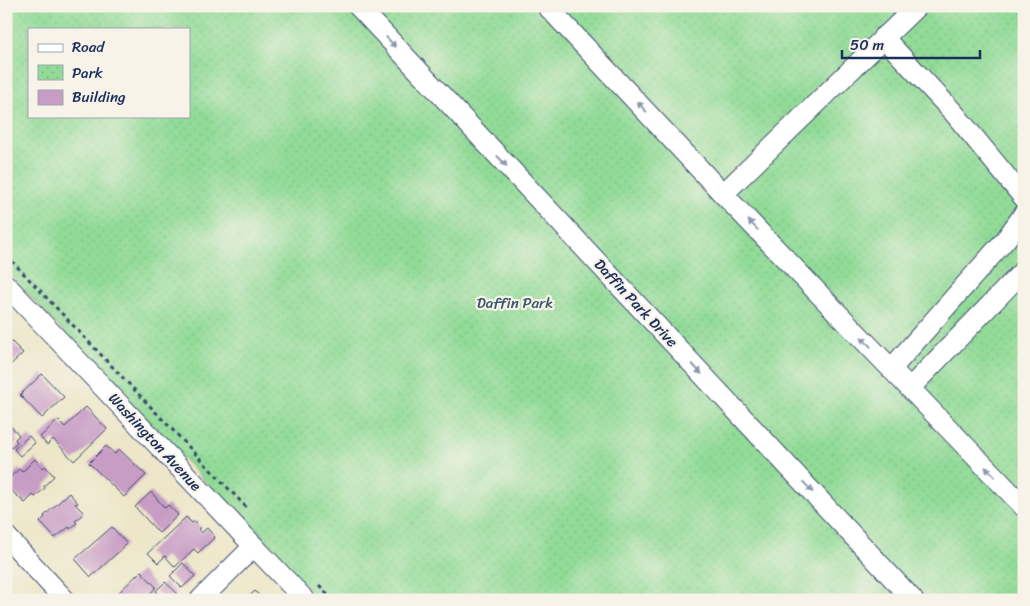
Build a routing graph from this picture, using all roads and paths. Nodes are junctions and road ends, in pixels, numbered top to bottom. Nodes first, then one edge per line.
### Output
1 (358, 6) edge
2 (547, 6) edge
3 (917, 6) edge
4 (883, 38) junction
5 (723, 194) junction
6 (1024, 198) edge
7 (1024, 214) edge
8 (6, 255) edge
9 (1024, 270) edge
10 (6, 285) edge
11 (892, 368) junction
12 (910, 388) junction
13 (1024, 507) edge
14 (252, 514) dead end
15 (6, 536) edge
16 (254, 546) junction
17 (317, 583) dead end
18 (65, 600) edge
19 (200, 600) edge
20 (305, 600) edge
21 (333, 600) edge
22 (913, 600) edge

1 -> 22 street, Daffin Park Drive
5 -> 2 street
3 - 4 street
4 - 5 street
4 - 6 street
11 -> 5 street
7 - 11 street
8 - 14 path
9 - 12 street
10 - 16 street, Washington Avenue
11 - 12 street
13 -> 12 street
15 - 18 street
16 - 19 street
16 - 20 street, Washington Avenue
17 - 21 path

